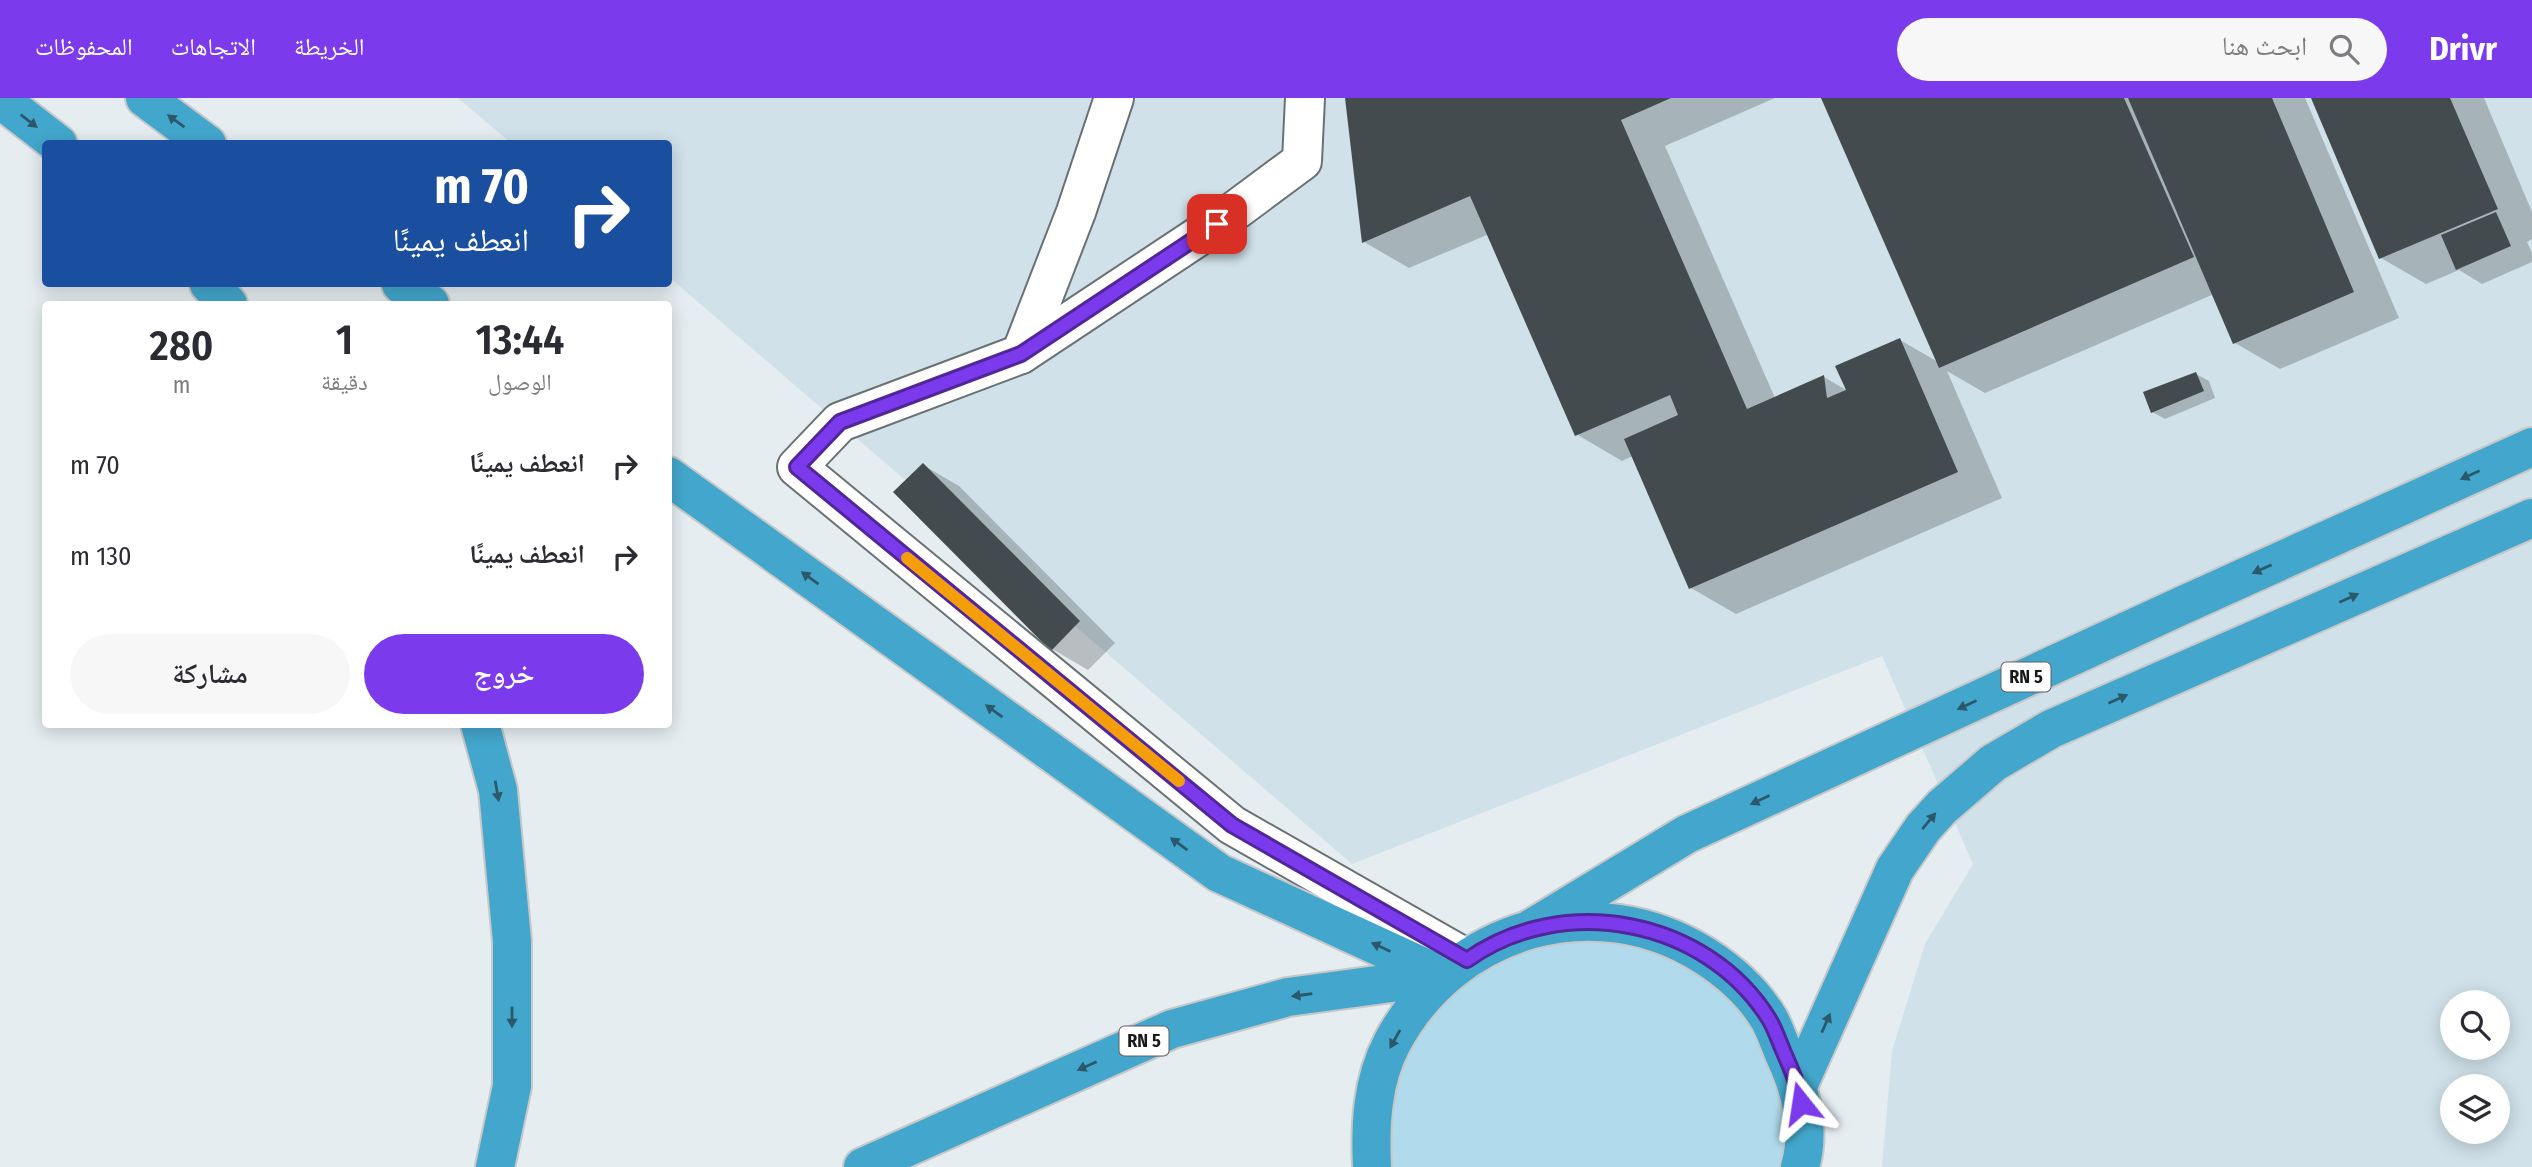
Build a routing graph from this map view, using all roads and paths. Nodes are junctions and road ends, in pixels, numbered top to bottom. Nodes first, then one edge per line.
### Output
1 (145, 98) edge
2 (1114, 98) edge
3 (1305, 98) edge
4 (0, 99) edge
5 (53, 140) edge
6 (202, 140) edge
7 (212, 287) edge
8 (405, 287) edge
9 (225, 301) edge
10 (426, 301) edge
11 (1021, 354) junction
12 (2532, 447) edge
13 (672, 479) edge
14 (2532, 518) edge
15 (481, 728) edge
16 (1532, 928) junction
17 (1455, 968) junction
18 (1798, 1086) junction
19 (1370, 1128) junction
20 (1804, 1164) edge
21 (495, 1167) edge
22 (863, 1167) edge
23 (1357, 1167) edge
24 (1372, 1167) edge

6 -> 1 highway
2 - 11 lane
3 - 11 lane
4 -> 5 highway
7 - 9 highway
8 - 10 highway
11 - 17 lane
12 -> 16 highway, RN 5
17 -> 13 highway
18 -> 14 highway
15 -> 21 highway
16 - 17 highway
16 - 18 highway
17 -> 19 highway
17 -> 22 highway, RN 5
18 - 20 highway
19 - 23 lane
19 - 24 highway

